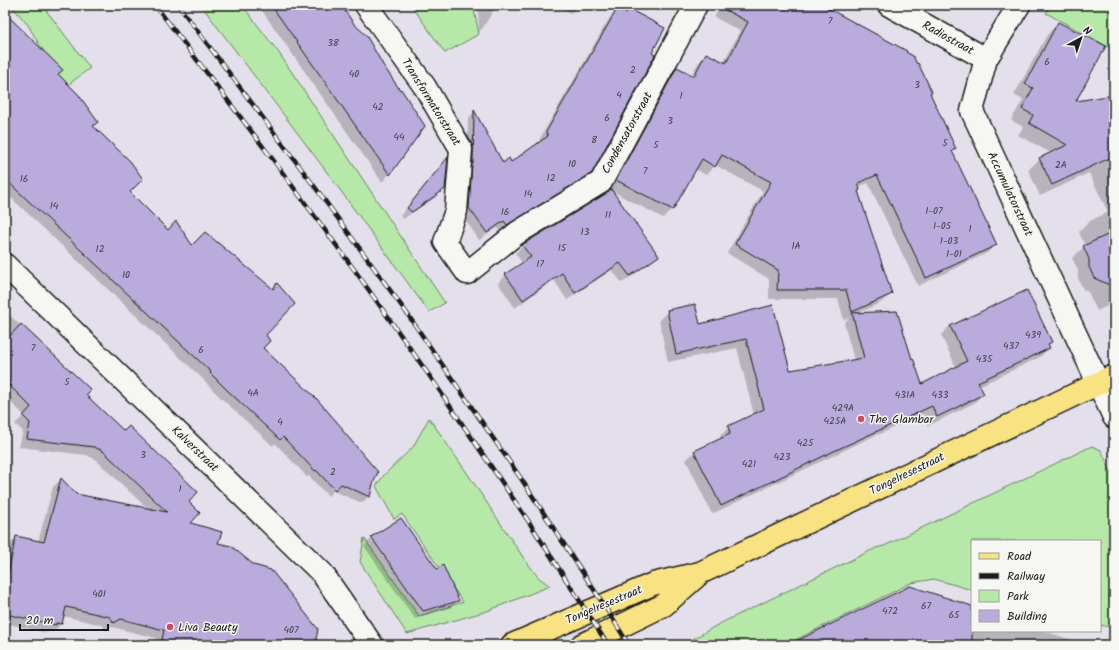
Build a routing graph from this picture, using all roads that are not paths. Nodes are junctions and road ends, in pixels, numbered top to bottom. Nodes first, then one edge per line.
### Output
1 (366, 5) edge
2 (696, 5) edge
3 (889, 5) edge
4 (1019, 5) edge
5 (986, 59) junction
6 (5, 265) edge
7 (467, 273) joint
8 (1106, 379) edge
9 (1114, 417) edge
10 (700, 573) junction
11 (372, 645) edge
12 (512, 645) edge
13 (582, 645) edge

1 - 7 street, Transformatorstraat
2 - 7 street, Condensatorstraat
3 - 5 street, Radiostraat
4 - 5 street, Accumulatorstraat
5 - 8 street, Accumulatorstraat
6 - 11 street, Kalverstraat
8 - 9 street, Accumulatorstraat
8 - 10 main road, Tongelresestraat
10 - 12 main road, Tongelresestraat
10 - 13 main road, Tongelresestraat

